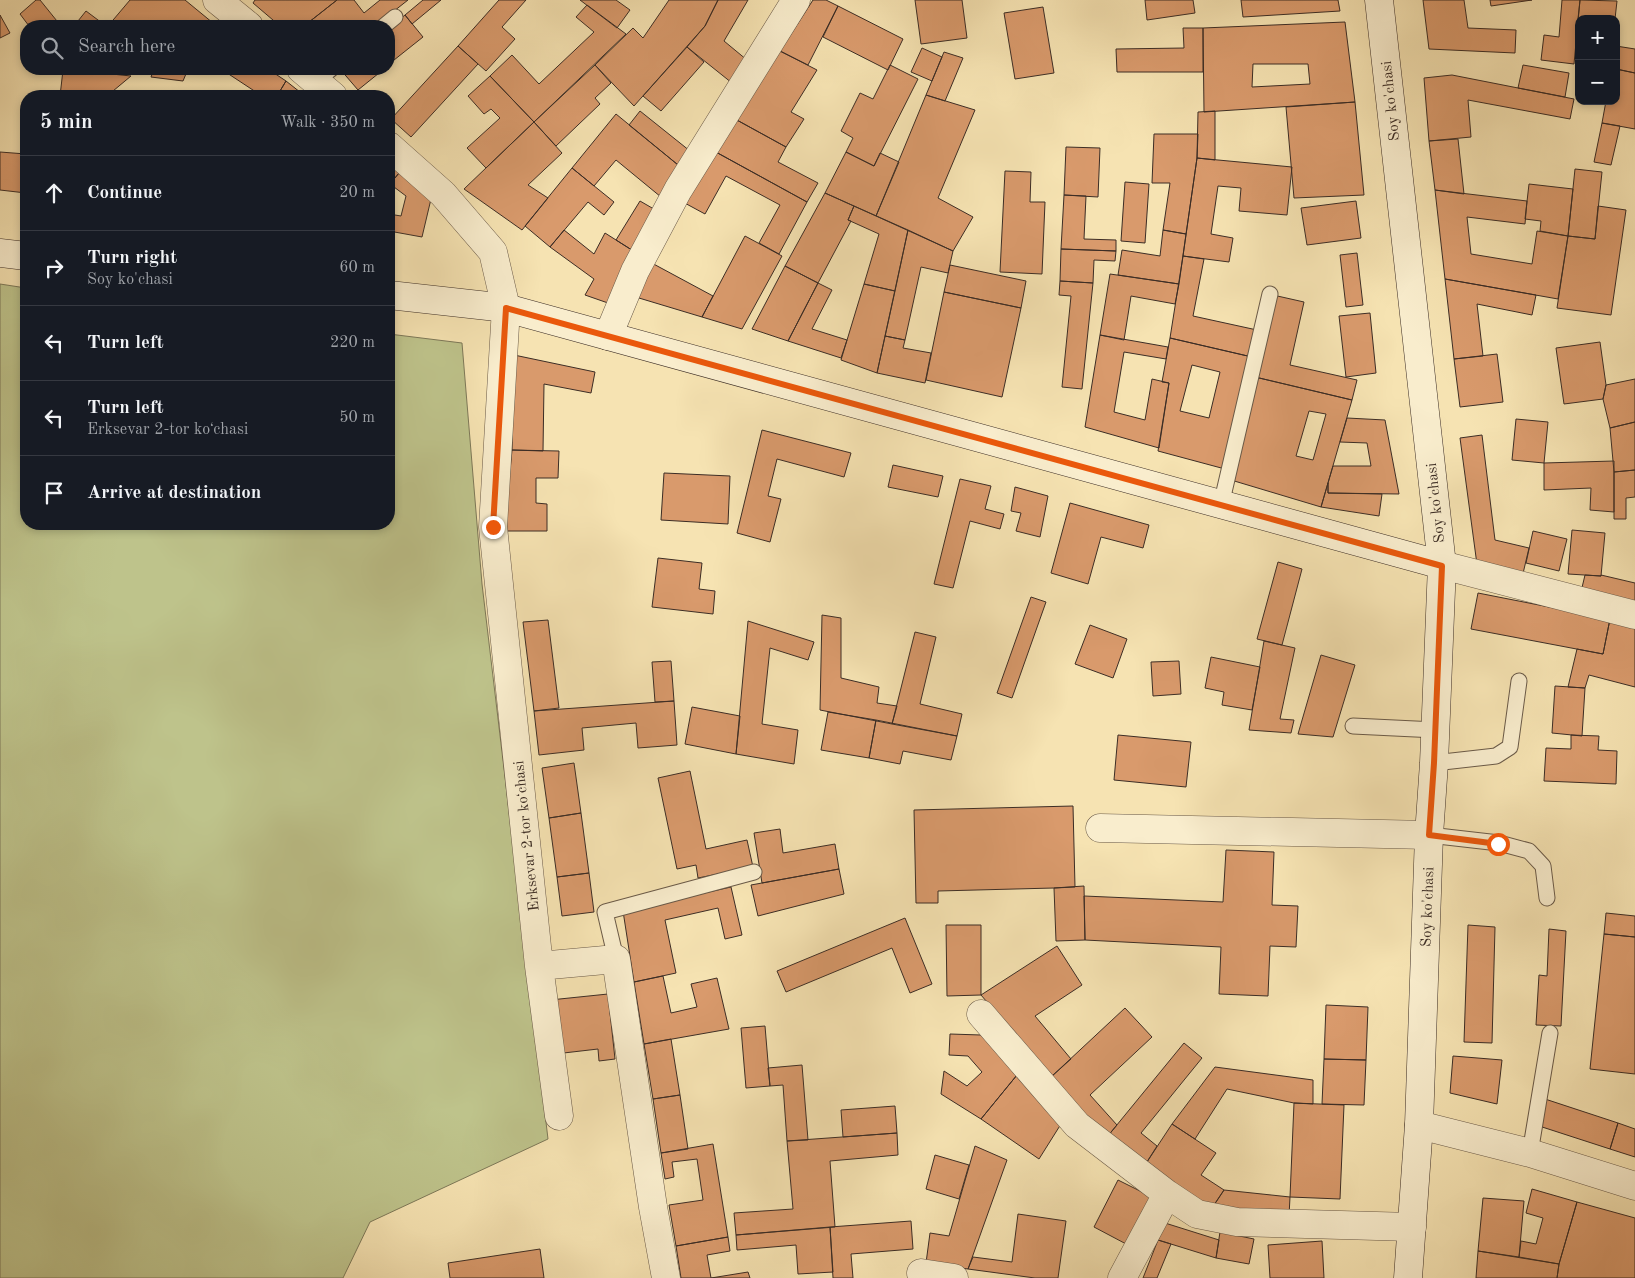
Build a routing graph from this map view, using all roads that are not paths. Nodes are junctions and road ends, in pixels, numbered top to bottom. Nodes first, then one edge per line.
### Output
1 (217, 0) edge
2 (796, 0) edge
3 (1379, 0) edge
4 (242, 20) edge
5 (395, 151) edge
6 (0, 253) edge
7 (20, 255) edge
8 (1270, 294) dead end
9 (395, 296) edge
10 (506, 308) junction
11 (608, 336) junction
12 (1221, 505) junction
13 (1442, 566) junction
14 (1635, 616) edge
15 (1519, 681) dead end
16 (1352, 726) dead end
17 (1436, 730) junction
18 (1434, 763) junction
19 (1100, 828) dead end
20 (1429, 835) junction
21 (754, 872) dead end
22 (1547, 898) dead end
23 (616, 959) junction
24 (539, 966) junction
25 (982, 1014) dead end
26 (1550, 1033) dead end
27 (558, 1116) dead end
28 (1420, 1125) junction
29 (1530, 1153) junction
30 (1635, 1186) edge
31 (1167, 1194) junction
32 (1412, 1228) junction
33 (921, 1272) dead end
34 (666, 1278) edge
35 (954, 1278) edge
36 (1122, 1278) edge
37 (1408, 1278) edge

1 - 4 street
2 - 11 street
3 - 13 street, Soy ko'chasi
5 - 10 street, Erksevar 2-tor koʻchasi
6 - 7 street
8 - 12 lane
9 - 10 street
10 - 11 street
10 - 24 street, Erksevar 2-tor koʻchasi
11 - 12 street
12 - 13 street
13 - 14 street
13 - 17 street, Soy ko'chasi
15 - 18 lane
16 - 17 lane
17 - 18 street, Soy ko'chasi
18 - 20 street, Soy ko'chasi
19 - 20 street
20 - 22 lane
20 - 28 street, Soy ko'chasi
21 - 23 lane
23 - 24 street
23 - 34 street
24 - 27 street, Erksevar 2-tor koʻchasi
25 - 31 street
26 - 29 lane
28 - 29 street
28 - 32 street, Soy ko'chasi
29 - 30 street
31 - 32 street
31 - 36 street
32 - 37 street, Soy ko'chasi
33 - 35 street

